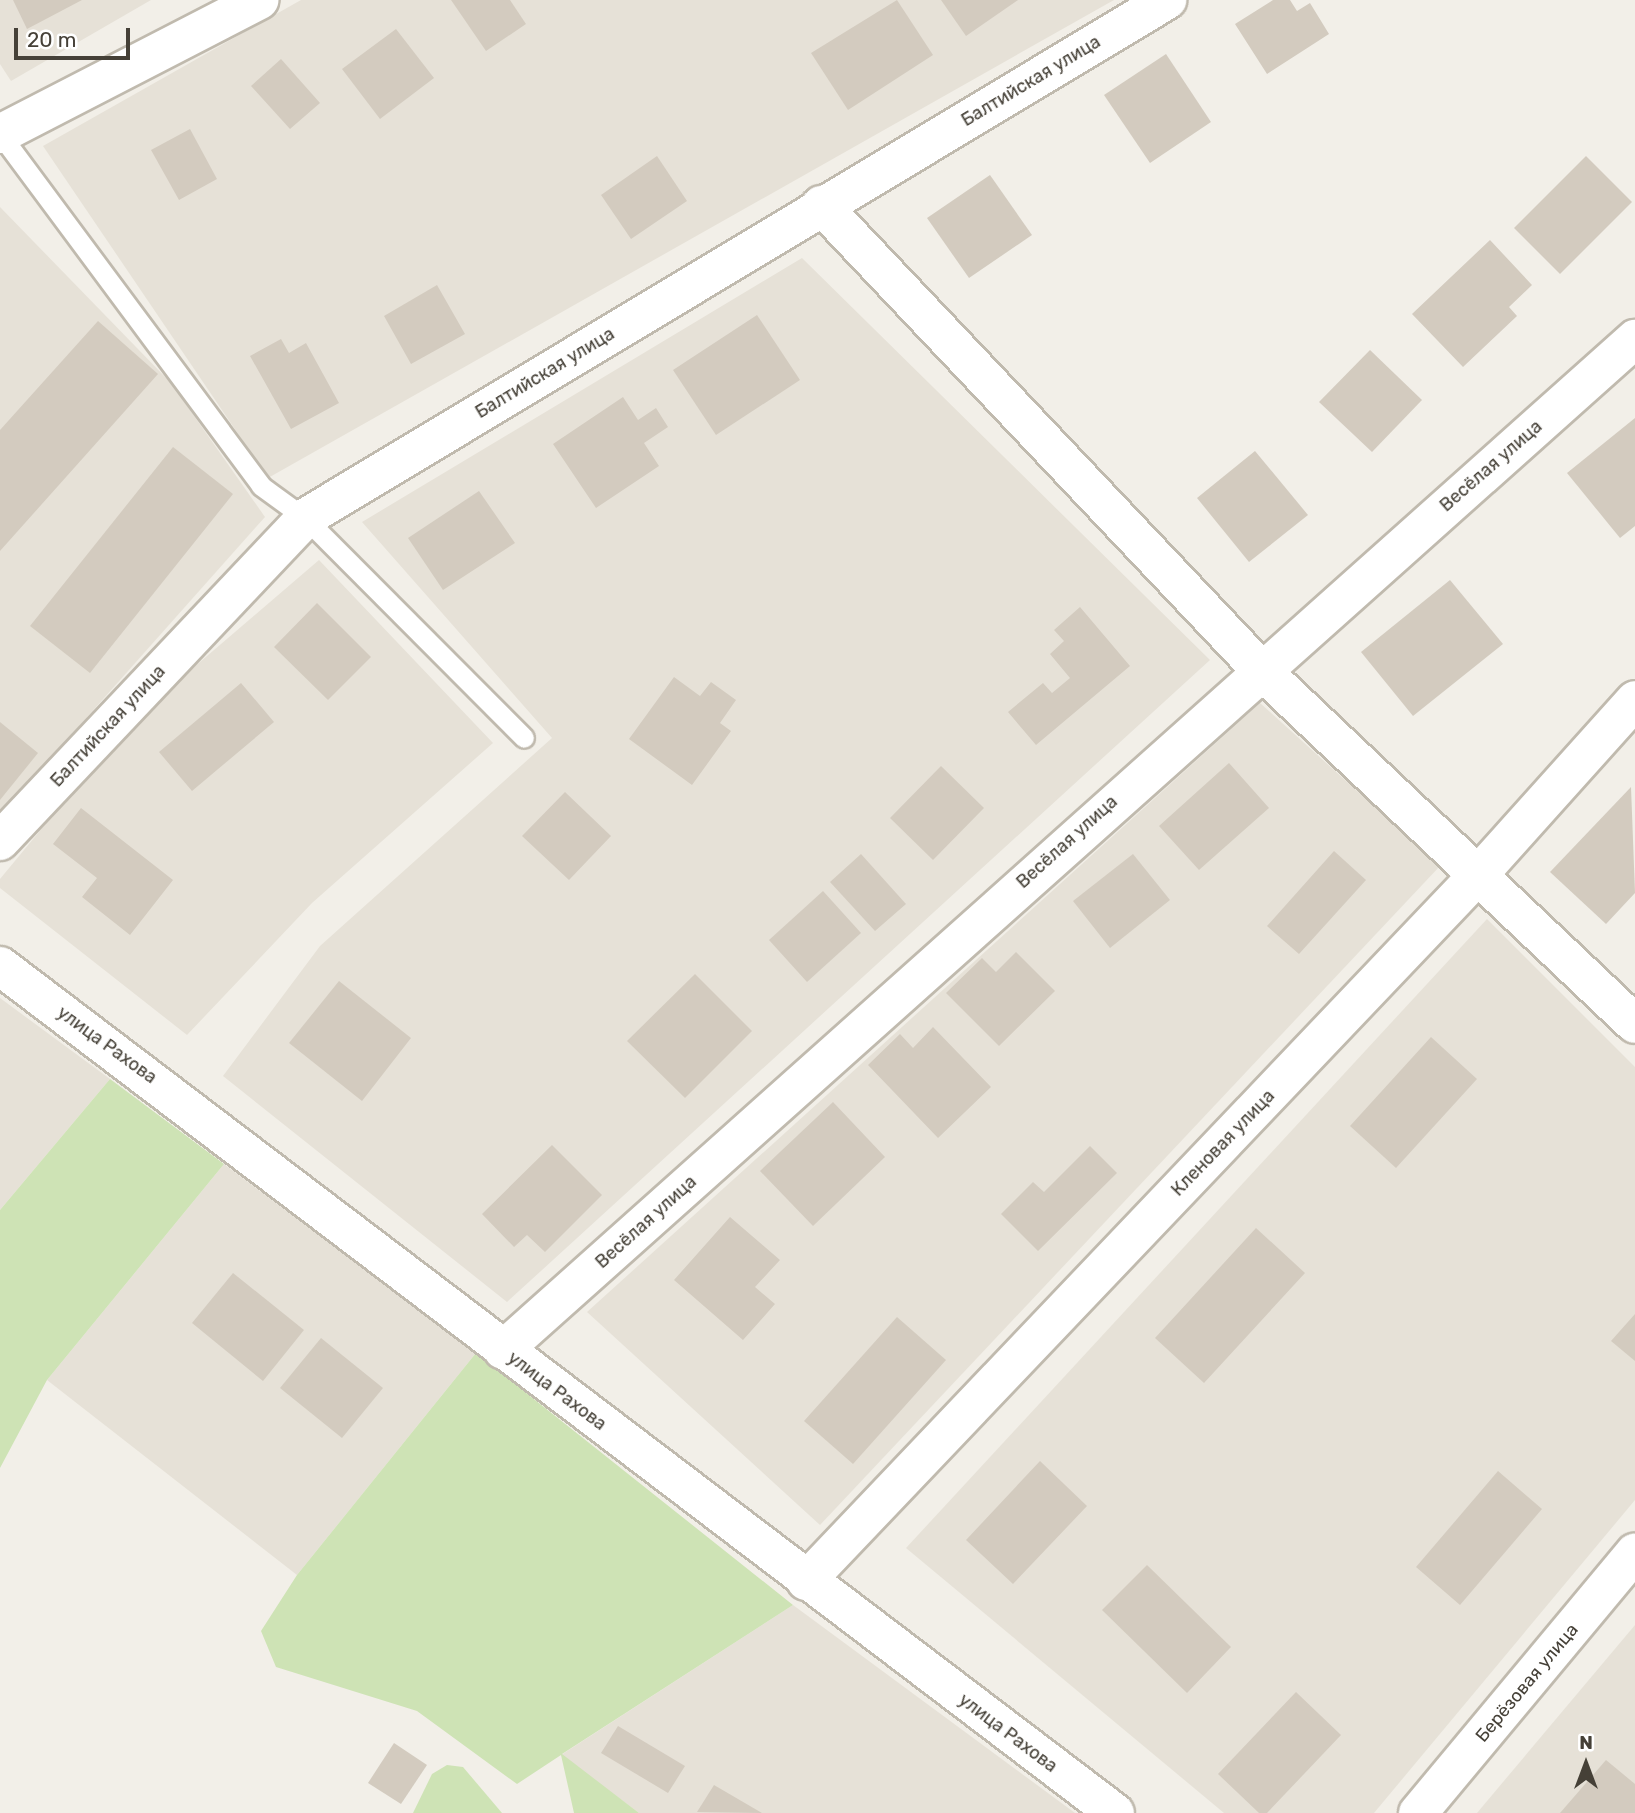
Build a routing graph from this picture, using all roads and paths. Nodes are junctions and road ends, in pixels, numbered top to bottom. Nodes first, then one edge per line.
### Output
1 (260, 0) edge
2 (1167, 0) edge
3 (0, 134) edge
4 (821, 205) junction
5 (1635, 340) edge
6 (305, 518) junction
7 (1259, 668) junction
8 (1635, 700) edge
9 (524, 738) dead end
10 (0, 841) edge
11 (1480, 873) junction
12 (0, 966) edge
13 (1635, 1024) edge
14 (503, 1350) junction
15 (1635, 1553) edge
16 (806, 1581) junction
17 (1115, 1813) edge
18 (1418, 1813) edge

1 - 3 street
2 - 4 street, Балтийская улица
3 - 6 lane
4 - 6 street, Балтийская улица
4 - 7 street
5 - 7 street, Весёлая улица
6 - 9 lane
6 - 10 street, Балтийская улица
7 - 11 street
7 - 14 street, Весёлая улица
8 - 11 street, Кленовая улица
11 - 13 street
11 - 16 street, Кленовая улица
12 - 14 street, улица Рахова
14 - 16 street, улица Рахова
15 - 18 street, Берёзовая улица
16 - 17 street, улица Рахова

